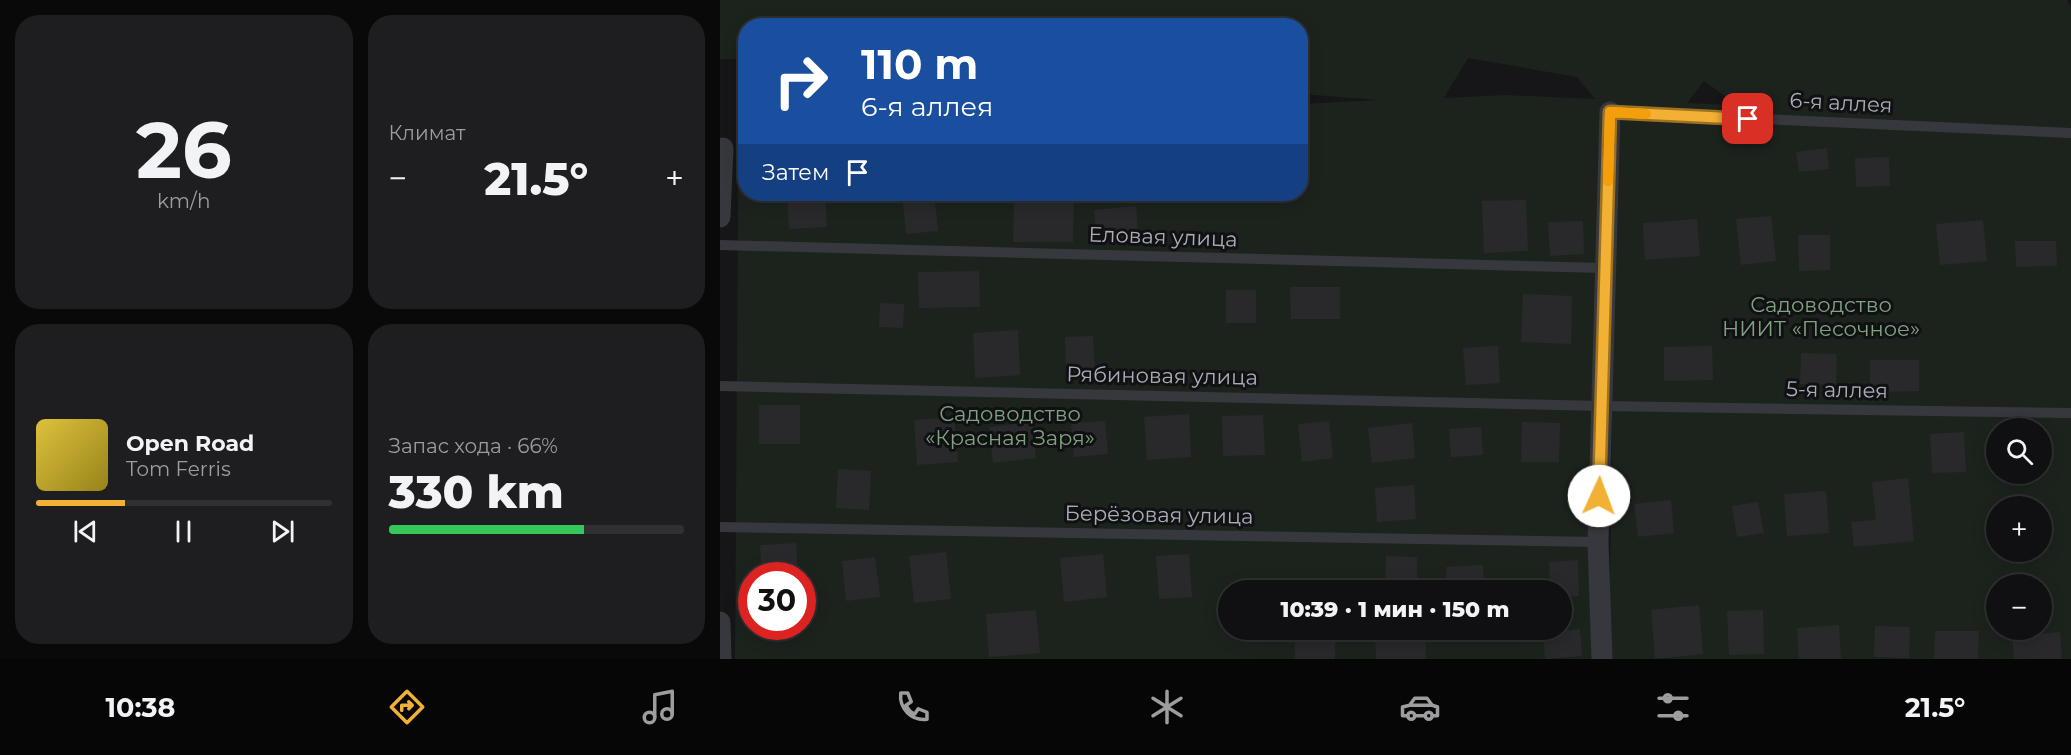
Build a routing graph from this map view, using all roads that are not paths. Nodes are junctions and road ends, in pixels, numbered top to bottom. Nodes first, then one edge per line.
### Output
1 (1610, 112) joint
2 (2071, 133) edge
3 (723, 148) dead end
4 (720, 217) edge
5 (720, 245) edge
6 (1605, 268) junction
7 (720, 386) edge
8 (1602, 406) junction
9 (2071, 413) edge
10 (720, 527) edge
11 (1598, 542) junction
12 (720, 622) edge
13 (721, 659) edge
14 (1602, 659) edge

1 - 2 lane, 6-я аллея
1 - 6 street
3 - 4 street
5 - 6 lane, Еловая улица
6 - 8 street
7 - 8 lane, Рябиновая улица
8 - 9 lane, 5-я аллея
8 - 11 street
10 - 11 lane, Берёзовая улица
11 - 14 street
12 - 13 street

